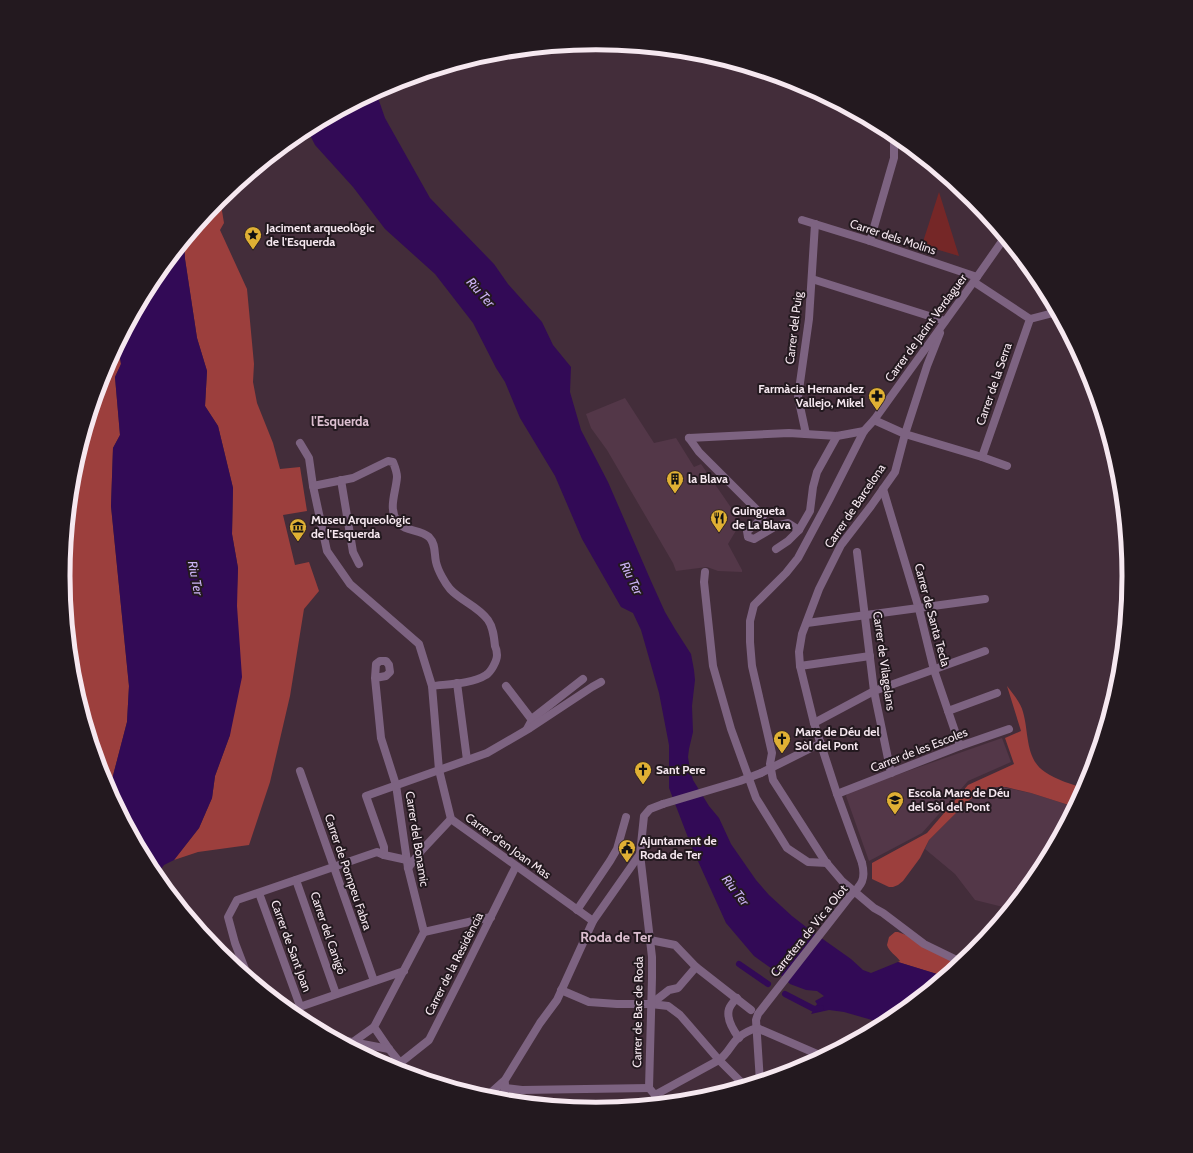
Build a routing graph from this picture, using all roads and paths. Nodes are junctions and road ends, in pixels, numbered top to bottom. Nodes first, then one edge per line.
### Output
1 (894, 143) edge
2 (802, 220) dead end
3 (815, 224) junction
4 (870, 241) junction
5 (1002, 241) edge
6 (812, 279) junction
7 (976, 280) junction
8 (1052, 313) edge
9 (1030, 319) junction
10 (945, 321) junction
11 (874, 420) junction
12 (864, 431) junction
13 (806, 434) junction
14 (905, 434) junction
15 (837, 436) junction
16 (300, 443) dead end
17 (982, 457) junction
18 (1007, 466) dead end
19 (340, 480) junction
20 (313, 486) junction
21 (883, 489) junction
22 (799, 530) junction
23 (776, 548) dead end
24 (857, 552) dead end
25 (359, 564) dead end
26 (705, 572) dead end
27 (985, 599) dead end
28 (919, 609) junction
29 (865, 616) junction
30 (807, 623) junction
31 (985, 651) dead end
32 (870, 656) junction
33 (800, 666) junction
34 (934, 670) junction
35 (375, 678) dead end
36 (583, 679) dead end
37 (601, 682) dead end
38 (456, 683) junction
39 (432, 686) junction
40 (506, 686) dead end
41 (874, 691) junction
42 (998, 693) dead end
43 (948, 711) junction
44 (532, 720) junction
45 (814, 722) junction
46 (1009, 729) dead end
47 (527, 730) junction
48 (821, 744) junction
49 (960, 746) junction
50 (467, 760) junction
51 (771, 769) junction
52 (300, 770) dead end
53 (439, 770) junction
54 (891, 773) junction
55 (396, 785) junction
56 (837, 794) junction
57 (626, 817) dead end
58 (451, 819) junction
59 (640, 854) junction
60 (384, 855) junction
61 (862, 862) joint
62 (827, 863) junction
63 (408, 864) junction
64 (516, 866) junction
65 (333, 867) junction
66 (296, 880) junction
67 (259, 893) junction
68 (577, 910) junction
69 (491, 917) junction
70 (593, 921) junction
71 (424, 932) junction
72 (650, 940) junction
73 (958, 960) edge
74 (696, 967) junction
75 (245, 968) edge
76 (404, 971) junction
77 (374, 981) junction
78 (561, 990) junction
79 (336, 994) junction
80 (737, 998) junction
81 (651, 1004) junction
82 (300, 1006) junction
83 (295, 1008) edge
84 (751, 1010) dead end
85 (374, 1027) junction
86 (757, 1028) junction
87 (738, 1038) junction
88 (353, 1042) joint
89 (389, 1049) junction
90 (818, 1054) edge
91 (719, 1060) junction
92 (400, 1062) junction
93 (403, 1066) edge
94 (760, 1077) edge
95 (741, 1082) edge
96 (505, 1084) junction
97 (649, 1088) junction
98 (493, 1093) edge
99 (504, 1094) edge
100 (655, 1095) junction
101 (655, 1099) edge

1 - 4 street
2 - 3 street, Carrer dels Molins
3 - 4 street, Carrer dels Molins
3 - 6 street, Carrer del Puig
4 - 7 street, Carrer dels Molins
5 - 7 street, Carrer de Jacint Verdaguer
6 - 10 street
6 - 13 street, Carrer del Puig
7 - 9 street
7 - 10 street, Carrer de Jacint Verdaguer
8 - 9 street
9 - 17 street, Carrer de la Serra
10 - 11 street, Carrer de Jacint Verdaguer
10 - 14 street, Carrer de Barcelona
11 - 12 street, Carrer de Jacint Verdaguer
11 - 14 street
12 - 15 street
12 - 51 street, Carrer de Jacint Verdaguer
13 - 15 street
13 - 22 street
14 - 17 street
14 - 21 street, Carrer de Barcelona
15 - 22 street
16 - 20 street, Carrer d'en Joan Mas
17 - 18 street
19 - 20 street
19 - 25 street
19 - 38 street
20 - 39 street, Carrer d'en Joan Mas
21 - 28 street, Carrer de Santa Tecla
21 - 30 street, Carrer de Barcelona
22 - 23 street
24 - 29 street, Carrer de Vilagelans
26 - 62 street
27 - 28 street
28 - 29 street
28 - 34 street, Carrer de Santa Tecla
29 - 30 street
29 - 32 street, Carrer de Vilagelans
30 - 33 street, Carrer de Barcelona
31 - 34 street
32 - 33 street
32 - 41 street, Carrer de Vilagelans
33 - 45 street, Carrer de Barcelona
34 - 41 street
34 - 43 street, Carrer de Santa Tecla
35 - 55 street, Carrer del Bonamic
36 - 44 street
37 - 47 street
38 - 39 street
38 - 50 street
39 - 53 street, Carrer d'en Joan Mas
40 - 44 street
41 - 45 street
41 - 54 street, Carrer de Vilagelans
42 - 43 street
43 - 49 street, Carrer de Santa Tecla
44 - 47 street
45 - 48 street, Carrer de Barcelona
46 - 49 street, Carrer de les Escoles
47 - 50 street
48 - 51 street
48 - 56 street, Carrer de Barcelona
49 - 54 street, Carrer de les Escoles
50 - 53 street
51 - 59 street, Carrer de Bac de Roda, bridge
51 - 62 street
52 - 65 street, Carrer de Pompeu Fabra
53 - 55 street
53 - 58 street, Carrer d'en Joan Mas
54 - 56 street, Carrer de les Escoles
55 - 60 street
55 - 63 street, Carrer del Bonamic
56 - 61 street, Carrer de Barcelona
57 - 68 street
58 - 63 street
58 - 64 street, Carrer d'en Joan Mas
59 - 70 street
59 - 72 street, Carrer de Bac de Roda
60 - 63 street
60 - 65 street
61 - 86 street, Carretera de Vic a Olot, bridge
62 - 73 street
63 - 71 street, Carrer del Bonamic
64 - 68 street, Carrer d'en Joan Mas
64 - 69 street, Carrer de la Residència
65 - 66 street
65 - 77 street, Carrer de Pompeu Fabra
66 - 67 street
66 - 79 street, Carrer del Canigó
67 - 75 street
67 - 82 street, Carrer de Sant Joan
68 - 70 street, Carrer d'en Joan Mas
69 - 71 street
69 - 92 street, Carrer de la Residència
70 - 78 street
71 - 76 street
72 - 74 street
72 - 81 street, Carrer de Bac de Roda
74 - 80 street
74 - 81 street
76 - 77 street
76 - 85 street
77 - 79 street
78 - 81 street
78 - 96 street
79 - 82 street
80 - 84 street
80 - 87 street
81 - 91 street
81 - 97 street, Carrer de Bac de Roda
82 - 83 street
85 - 88 street
85 - 89 street
86 - 87 street
86 - 90 street
86 - 94 street
87 - 91 street
88 - 89 street
89 - 92 street
91 - 95 street
91 - 100 street
92 - 93 street
96 - 97 street
96 - 98 street
96 - 99 street
97 - 100 street
100 - 101 street

